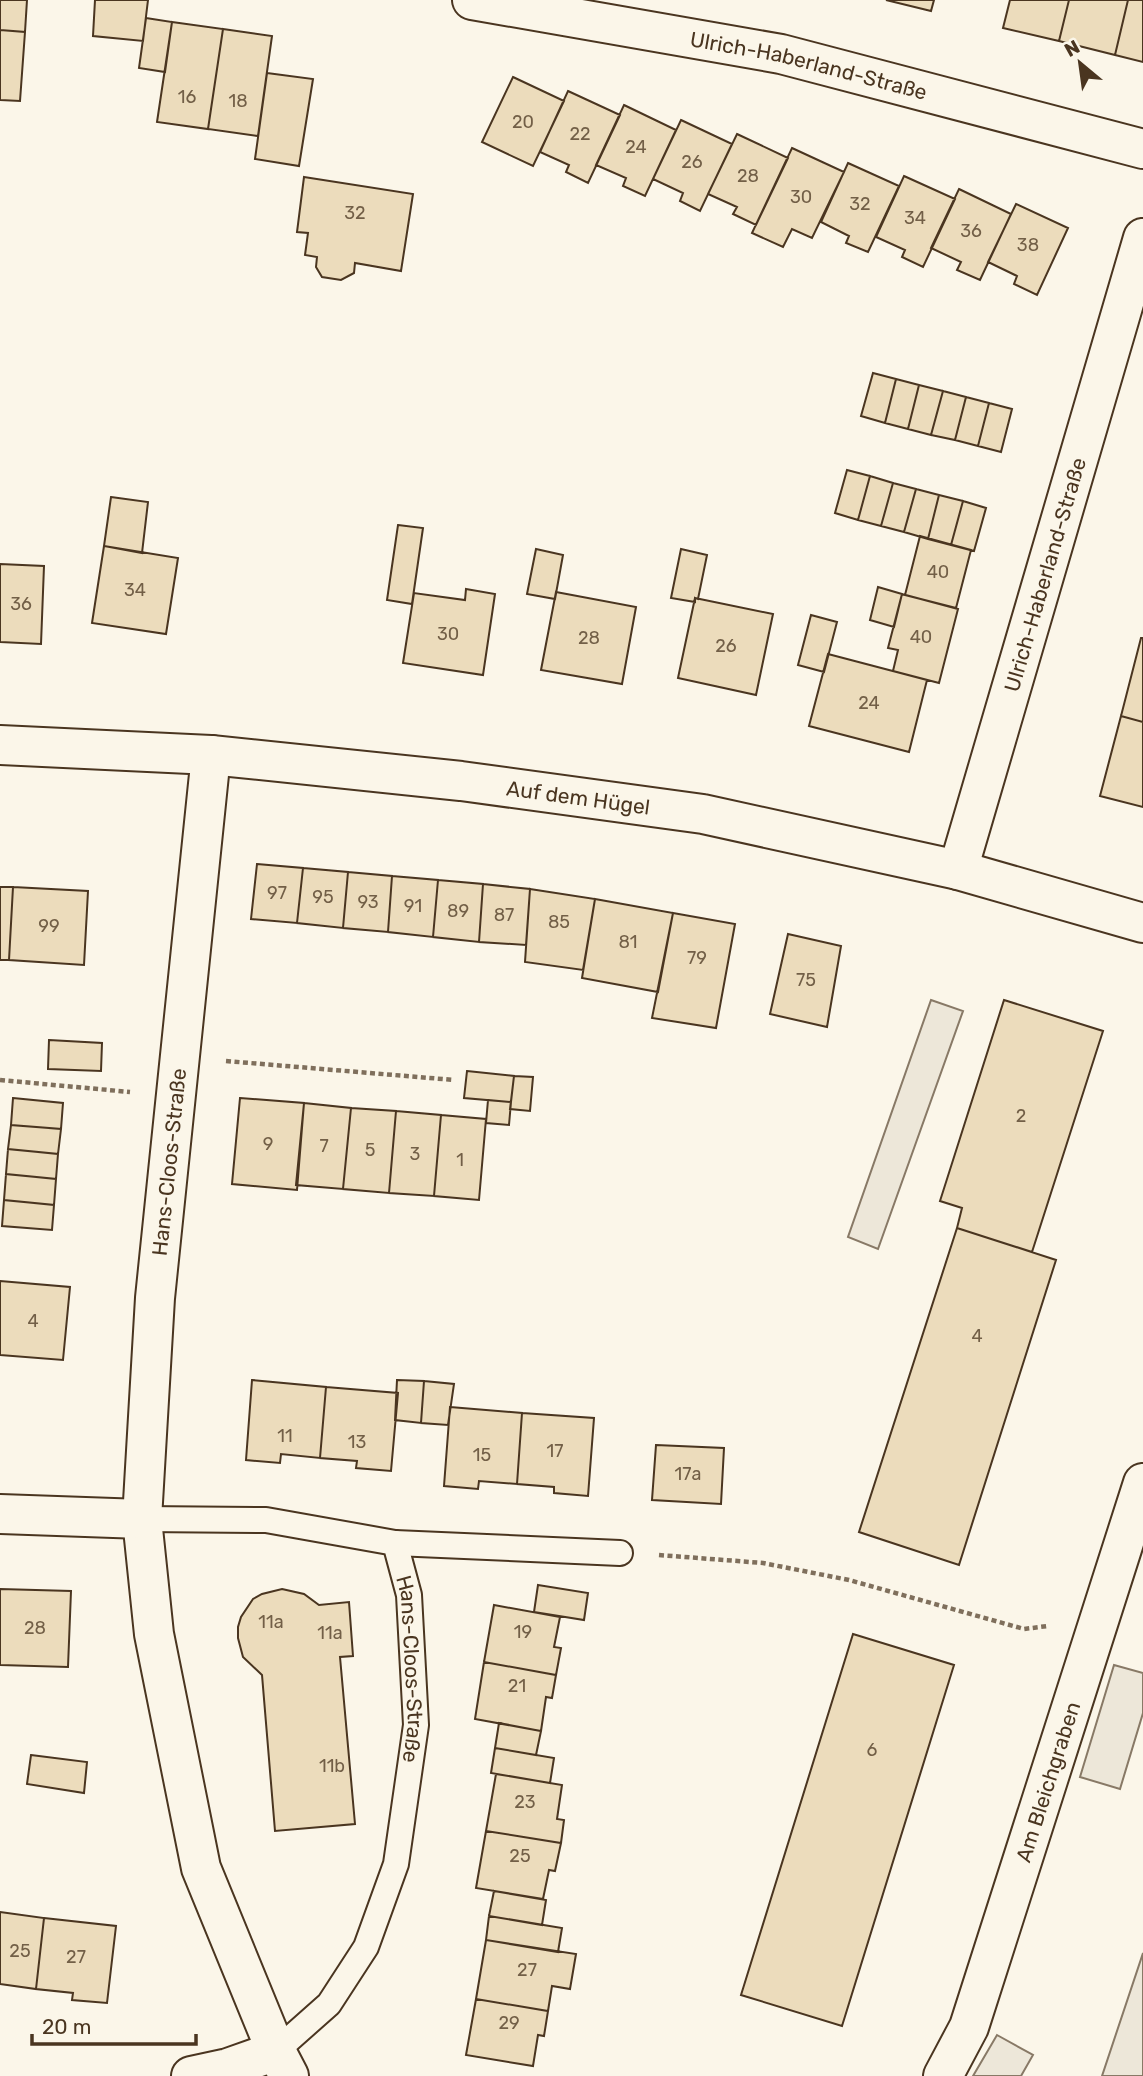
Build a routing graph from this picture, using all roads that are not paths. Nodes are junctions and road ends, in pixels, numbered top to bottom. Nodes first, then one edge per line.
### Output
1 (471, 0) edge
2 (1143, 149) edge
3 (1143, 238) edge
4 (0, 746) edge
5 (211, 755) junction
6 (958, 870) junction
7 (1143, 923) edge
8 (1143, 1483) edge
9 (0, 1514) edge
10 (142, 1519) junction
11 (395, 1543) junction
12 (620, 1553) road end
13 (282, 2063) edge
14 (191, 2076) edge
15 (943, 2076) edge

1 - 2 street, Ulrich-Haberland-Straße
3 - 6 street, Ulrich-Haberland-Straße
4 - 5 street, Auf dem Hügel
5 - 6 street, Auf dem Hügel
5 - 10 street, Hans-Cloos-Straße
6 - 7 street, Auf dem Hügel
8 - 15 street, Am Bleichgraben
9 - 10 street
10 - 11 lane
10 - 13 street, Hans-Cloos-Straße
11 - 12 lane
11 - 13 lane, Hans-Cloos-Straße
13 - 14 street

